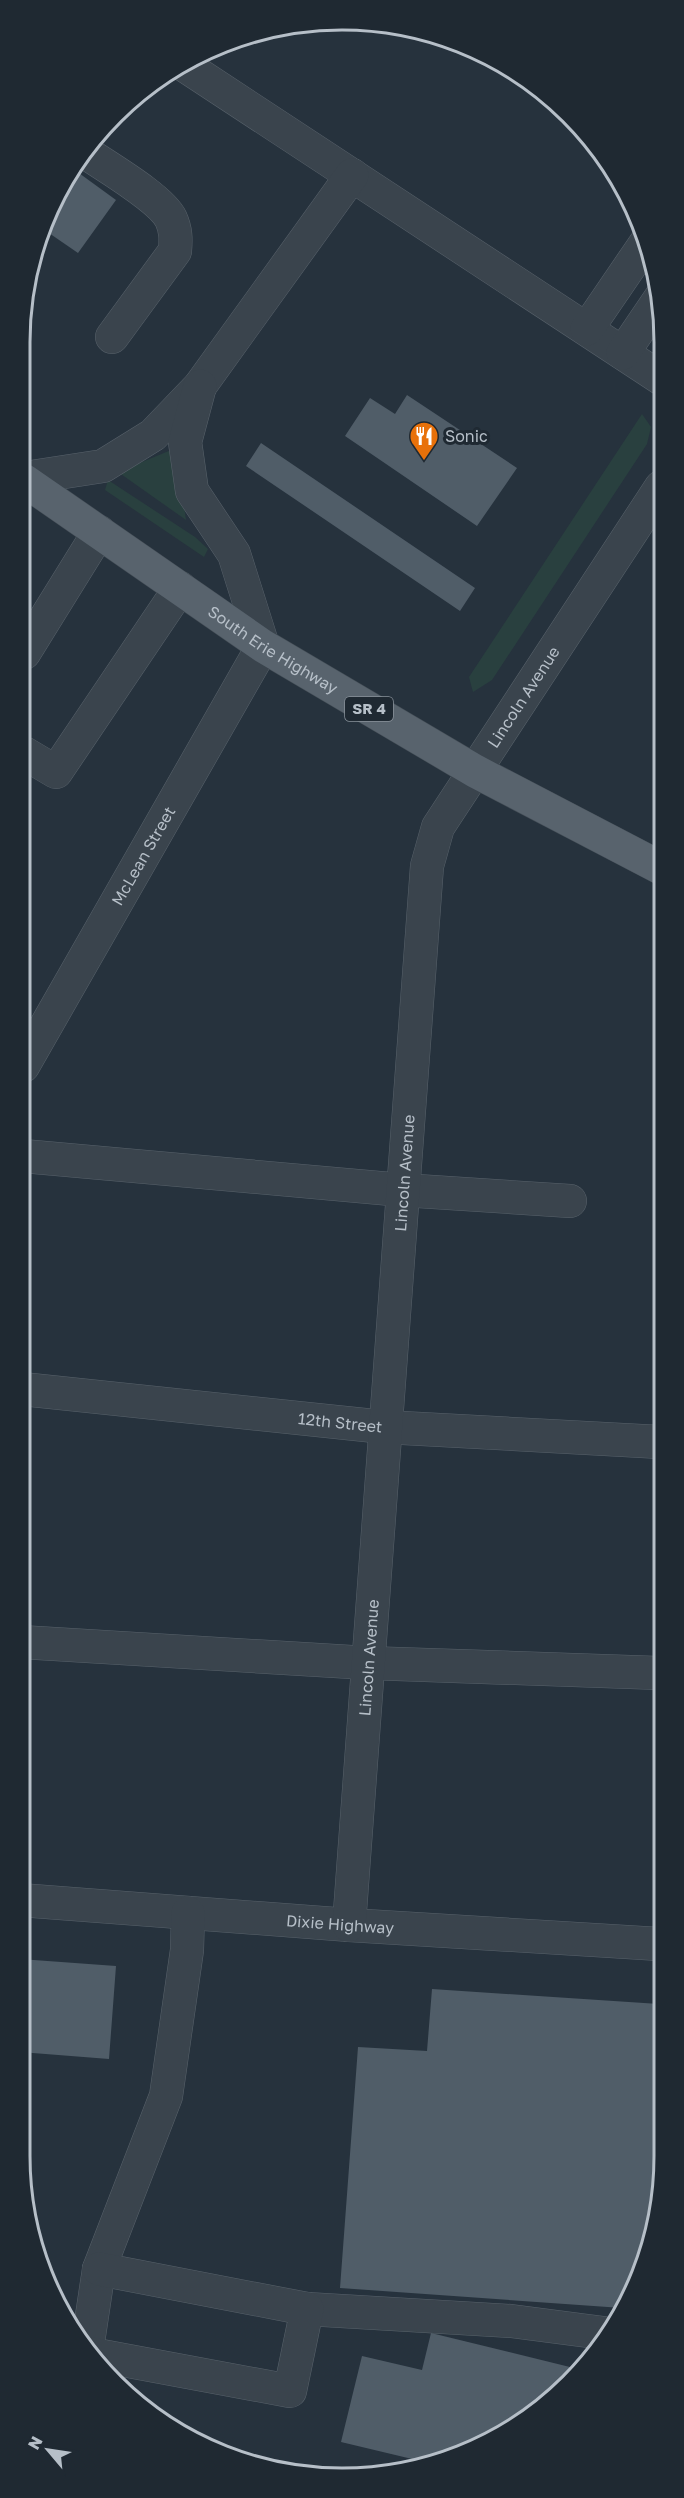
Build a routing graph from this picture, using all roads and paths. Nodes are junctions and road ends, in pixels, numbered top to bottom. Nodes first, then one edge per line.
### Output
1 (191, 69) edge
2 (91, 156) edge
3 (352, 175) junction
4 (640, 251) edge
5 (652, 310) edge
6 (587, 329) junction
7 (112, 337) dead end
8 (623, 353) junction
9 (654, 373) edge
10 (200, 386) junction
11 (30, 478) edge
12 (30, 483) edge
13 (654, 499) edge
14 (99, 532) junction
15 (180, 588) junction
16 (30, 643) edge
17 (263, 646) junction
18 (30, 757) edge
19 (475, 771) junction
20 (654, 864) edge
21 (30, 1054) edge
22 (30, 1157) edge
23 (402, 1190) junction
24 (570, 1201) dead end
25 (30, 1390) edge
26 (384, 1427) junction
27 (654, 1442) edge
28 (30, 1643) edge
29 (368, 1663) junction
30 (654, 1673) edge
31 (30, 1901) edge
32 (188, 1913) junction
33 (349, 1925) junction
34 (654, 1944) edge
35 (99, 2269) junction
36 (307, 2309) junction
37 (599, 2332) edge
38 (89, 2338) edge
39 (102, 2356) edge

1 - 3 street
2 - 7 street
3 - 6 street
3 - 10 street
4 - 6 street
5 - 8 street
6 - 8 street
8 - 9 street
10 - 11 street
10 - 17 street
12 - 14 main road, South Erie Highway / SR 4
13 - 19 street, Lincoln Avenue
14 - 15 main road, South Erie Highway / SR 4
14 - 16 street
15 - 17 main road, South Erie Highway / SR 4
15 - 18 street
17 - 19 main road, South Erie Highway / SR 4
17 - 21 street, McLean Street
19 - 20 main road, South Erie Highway / SR 4
19 - 23 street, Lincoln Avenue
22 - 23 street
23 - 24 street
23 - 26 street, Lincoln Avenue
25 - 26 street, 12th Street
26 - 27 street, 12th Street
26 - 29 street, Lincoln Avenue
28 - 29 street
29 - 30 street
29 - 33 street, Lincoln Avenue
31 - 32 street, Dixie Highway
32 - 33 street, Dixie Highway
32 - 35 street
33 - 34 street, Dixie Highway
35 - 36 street
35 - 38 street
36 - 37 street
36 - 39 street

